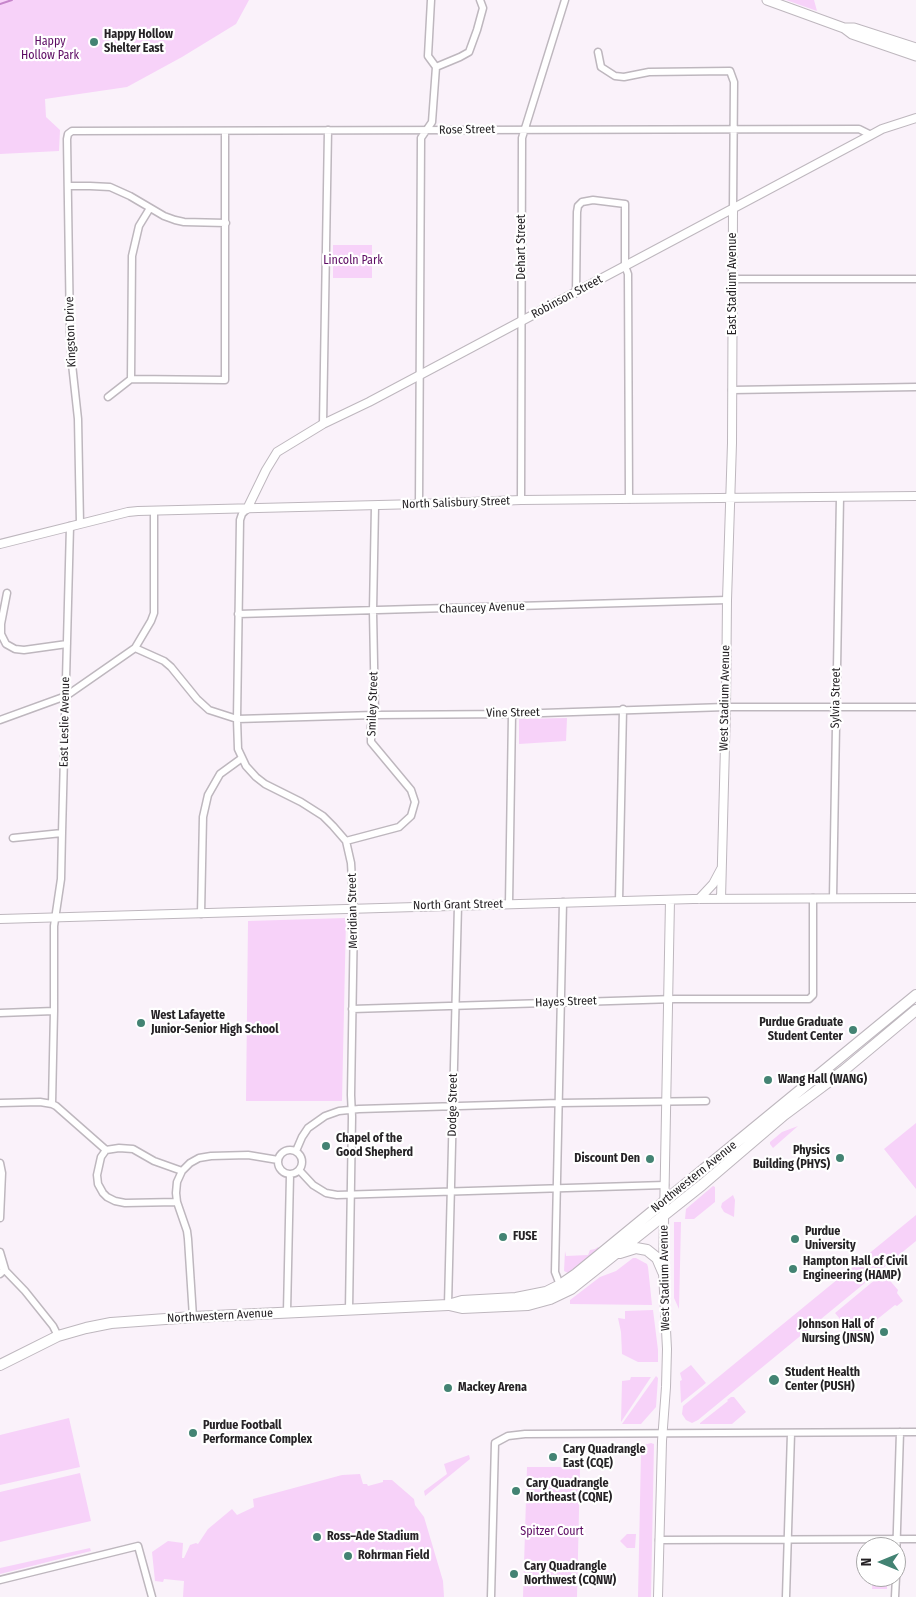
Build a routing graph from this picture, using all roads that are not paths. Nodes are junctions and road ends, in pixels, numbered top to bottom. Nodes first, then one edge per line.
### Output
1 (431, 0) edge
2 (480, 0) edge
3 (566, 0) edge
4 (767, 0) edge
5 (844, 28) junction
6 (916, 48) edge
7 (598, 52) dead end
8 (916, 56) edge
9 (436, 66) junction
10 (916, 118) edge
11 (524, 129) junction
12 (328, 130) junction
13 (425, 130) junction
14 (734, 130) junction
15 (225, 131) junction
16 (871, 135) junction
17 (67, 139) joint
18 (68, 186) junction
19 (150, 208) junction
20 (733, 209) junction
21 (226, 223) junction
22 (625, 266) junction
23 (733, 279) junction
24 (916, 279) edge
25 (576, 293) junction
26 (522, 321) junction
27 (419, 375) junction
28 (131, 379) junction
29 (916, 387) edge
30 (732, 390) junction
31 (108, 397) dead end
32 (323, 424) junction
33 (916, 496) edge
34 (840, 497) junction
35 (730, 498) junction
36 (629, 499) junction
37 (521, 500) junction
38 (419, 504) junction
39 (374, 506) junction
40 (247, 509) junction
41 (154, 511) junction
42 (80, 524) junction
43 (70, 526) junction
44 (0, 544) edge
45 (7, 593) dead end
46 (727, 600) junction
47 (373, 611) junction
48 (238, 614) junction
49 (67, 644) junction
50 (136, 648) junction
51 (66, 696) junction
52 (726, 707) junction
53 (836, 707) junction
54 (916, 707) edge
55 (623, 709) junction
56 (512, 714) junction
57 (375, 715) junction
58 (237, 719) junction
59 (0, 720) edge
60 (242, 758) junction
61 (62, 833) junction
62 (13, 838) dead end
63 (346, 841) junction
64 (722, 868) junction
65 (721, 898) junction
66 (813, 898) junction
67 (833, 898) junction
68 (916, 898) edge
69 (699, 899) junction
70 (619, 900) junction
71 (670, 900) junction
72 (564, 902) junction
73 (510, 904) junction
74 (458, 905) junction
75 (354, 908) junction
76 (201, 914) junction
77 (55, 918) junction
78 (0, 919) edge
79 (916, 996) edge
80 (668, 999) junction
81 (560, 1002) junction
82 (456, 1006) junction
83 (352, 1009) junction
84 (916, 1010) edge
85 (54, 1012) junction
86 (0, 1013) edge
87 (665, 1101) junction
88 (706, 1101) dead end
89 (52, 1104) junction
90 (559, 1104) junction
91 (1, 1105) edge
92 (453, 1107) junction
93 (352, 1110) junction
94 (106, 1150) junction
95 (296, 1151) junction
96 (278, 1160) junction
97 (0, 1163) edge
98 (182, 1171) junction
99 (300, 1171) junction
100 (290, 1175) junction
101 (665, 1185) junction
102 (557, 1188) junction
103 (451, 1192) junction
104 (351, 1195) junction
105 (665, 1201) junction
106 (177, 1202) junction
107 (664, 1214) junction
108 (0, 1218) edge
109 (0, 1252) edge
110 (617, 1254) junction
111 (2, 1269) edge
112 (663, 1272) junction
113 (560, 1285) junction
114 (448, 1305) junction
115 (349, 1310) junction
116 (287, 1312) junction
117 (193, 1317) junction
118 (58, 1336) junction
119 (0, 1365) edge
120 (791, 1432) junction
121 (900, 1432) junction
122 (916, 1432) edge
123 (663, 1433) junction
124 (897, 1537) edge
125 (856, 1539) edge
126 (659, 1540) junction
127 (788, 1540) junction
128 (0, 1580) edge
129 (152, 1597) edge
130 (490, 1597) edge
131 (658, 1597) edge
132 (786, 1597) edge

1 - 9 street
2 - 9 street
3 - 11 street, Dehart Street
4 - 5 main road
5 - 6 main road
5 - 8 main road
7 - 14 street, East Stadium Avenue
9 - 13 street
10 - 16 street, Robinson Street
11 - 13 street, Rose Street
11 - 14 street, Rose Street
11 - 26 street, Dehart Street
12 - 13 street, Rose Street
12 - 15 street, Rose Street
12 - 32 street
13 - 27 street
14 - 16 street, Rose Street
14 - 20 street, East Stadium Avenue
15 - 17 street, Rose Street
15 - 21 street
16 - 20 street, Robinson Street
17 - 18 street, Kingston Drive
18 - 19 street
18 - 42 street, Kingston Drive
19 - 21 street
19 - 28 street
20 - 22 street, Robinson Street
20 - 23 street, East Stadium Avenue
21 - 28 street
22 - 25 street, Robinson Street
22 - 25 street
22 - 36 street
23 - 24 street
23 - 30 street, East Stadium Avenue
25 - 26 street, Robinson Street
26 - 27 street, Robinson Street
26 - 37 street, Dehart Street
27 - 32 street, Robinson Street
27 - 38 street
28 - 31 street
29 - 30 street
30 - 35 street, East Stadium Avenue
32 - 40 street, Robinson Street
33 - 34 street, North Salisbury Street
34 - 35 street, North Salisbury Street
34 - 53 street, Sylvia Street
35 - 36 street, North Salisbury Street
35 - 46 street, West Stadium Avenue
36 - 37 street, North Salisbury Street
37 - 38 street, North Salisbury Street
38 - 39 street, North Salisbury Street
39 - 40 street, North Salisbury Street
39 - 47 street, Smiley Street
40 - 41 street, North Salisbury Street
40 - 48 street
41 - 42 street, North Salisbury Street
41 - 50 street
42 - 43 street, North Salisbury Street
43 - 44 street, North Salisbury Street
43 - 49 street, East Leslie Avenue
45 - 49 street
46 - 47 street, Chauncey Avenue
46 - 52 street, West Stadium Avenue
47 - 48 street, Chauncey Avenue
47 - 57 street, Smiley Street
48 - 58 street
49 - 51 street, East Leslie Avenue
50 - 51 street
50 - 58 street, Vine Street
51 - 59 street
51 - 61 street, East Leslie Avenue
52 - 53 street, Vine Street
52 - 55 street, Vine Street
52 - 64 street, West Stadium Avenue
53 - 54 street, Vine Street
53 - 67 street, Sylvia Street
55 - 56 street, Vine Street
55 - 70 street
56 - 57 street, Vine Street
56 - 73 street
57 - 58 street, Vine Street
57 - 63 street, Smiley Street
58 - 60 street
60 - 63 street
60 - 76 street
61 - 62 street
61 - 77 street, East Leslie Avenue
63 - 75 street, Meridian Street
64 - 65 street, West Stadium Avenue
64 - 69 street
65 - 66 street, North Grant Street
65 - 69 street, North Grant Street
66 - 67 street, North Grant Street
66 - 80 street, Hayes Street
67 - 68 street, North Grant Street
69 - 71 street, North Grant Street
70 - 71 street, North Grant Street
70 - 72 street, North Grant Street
71 - 80 street, West Stadium Avenue
72 - 73 street, North Grant Street
72 - 81 street
73 - 74 street, North Grant Street
74 - 75 street, North Grant Street
74 - 82 street, Dodge Street
75 - 76 street, North Grant Street
75 - 83 street, Meridian Street
76 - 77 street, North Grant Street
77 - 78 street, North Grant Street
77 - 85 street, East Leslie Avenue
79 - 105 main road, Northwestern Avenue
80 - 81 street, Hayes Street
80 - 87 street, West Stadium Avenue
81 - 82 street, Hayes Street
81 - 90 street
82 - 83 street, Hayes Street
82 - 92 street, Dodge Street
83 - 93 street, Meridian Street
84 - 107 main road, Northwestern Avenue
85 - 86 street
85 - 89 street, East Leslie Avenue
87 - 88 street
87 - 90 street
87 - 101 street, West Stadium Avenue
89 - 91 street
89 - 94 street
90 - 92 street
90 - 102 street
92 - 93 street
92 - 103 street, Dodge Street
93 - 95 street
93 - 104 street, Meridian Street
94 - 98 street
94 - 106 street
95 - 96 street
95 - 99 street
96 - 98 street
96 - 100 street
97 - 108 street
98 - 106 street
99 - 100 street
99 - 104 street
100 - 116 street
101 - 102 street
101 - 105 street, West Stadium Avenue
102 - 103 street
102 - 113 street
103 - 104 street
103 - 114 street, Dodge Street
104 - 115 street, Meridian Street
105 - 107 street, West Stadium Avenue
105 - 113 main road, Northwestern Avenue
106 - 117 street
107 - 110 main road, Northwestern Avenue
107 - 112 street, West Stadium Avenue
109 - 111 street
110 - 112 main road
110 - 114 main road, Northwestern Avenue
111 - 118 street
112 - 123 street, West Stadium Avenue
113 - 114 main road, Northwestern Avenue
114 - 115 main road, Northwestern Avenue
115 - 116 main road, Northwestern Avenue
116 - 117 main road, Northwestern Avenue
117 - 118 main road, Northwestern Avenue
118 - 119 main road, Northwestern Avenue
120 - 121 street
120 - 123 street
120 - 127 street
121 - 122 street
121 - 124 street
123 - 126 street, West Stadium Avenue
123 - 130 street
125 - 127 street
126 - 127 street
126 - 131 street, West Stadium Avenue
127 - 132 street
128 - 129 street

